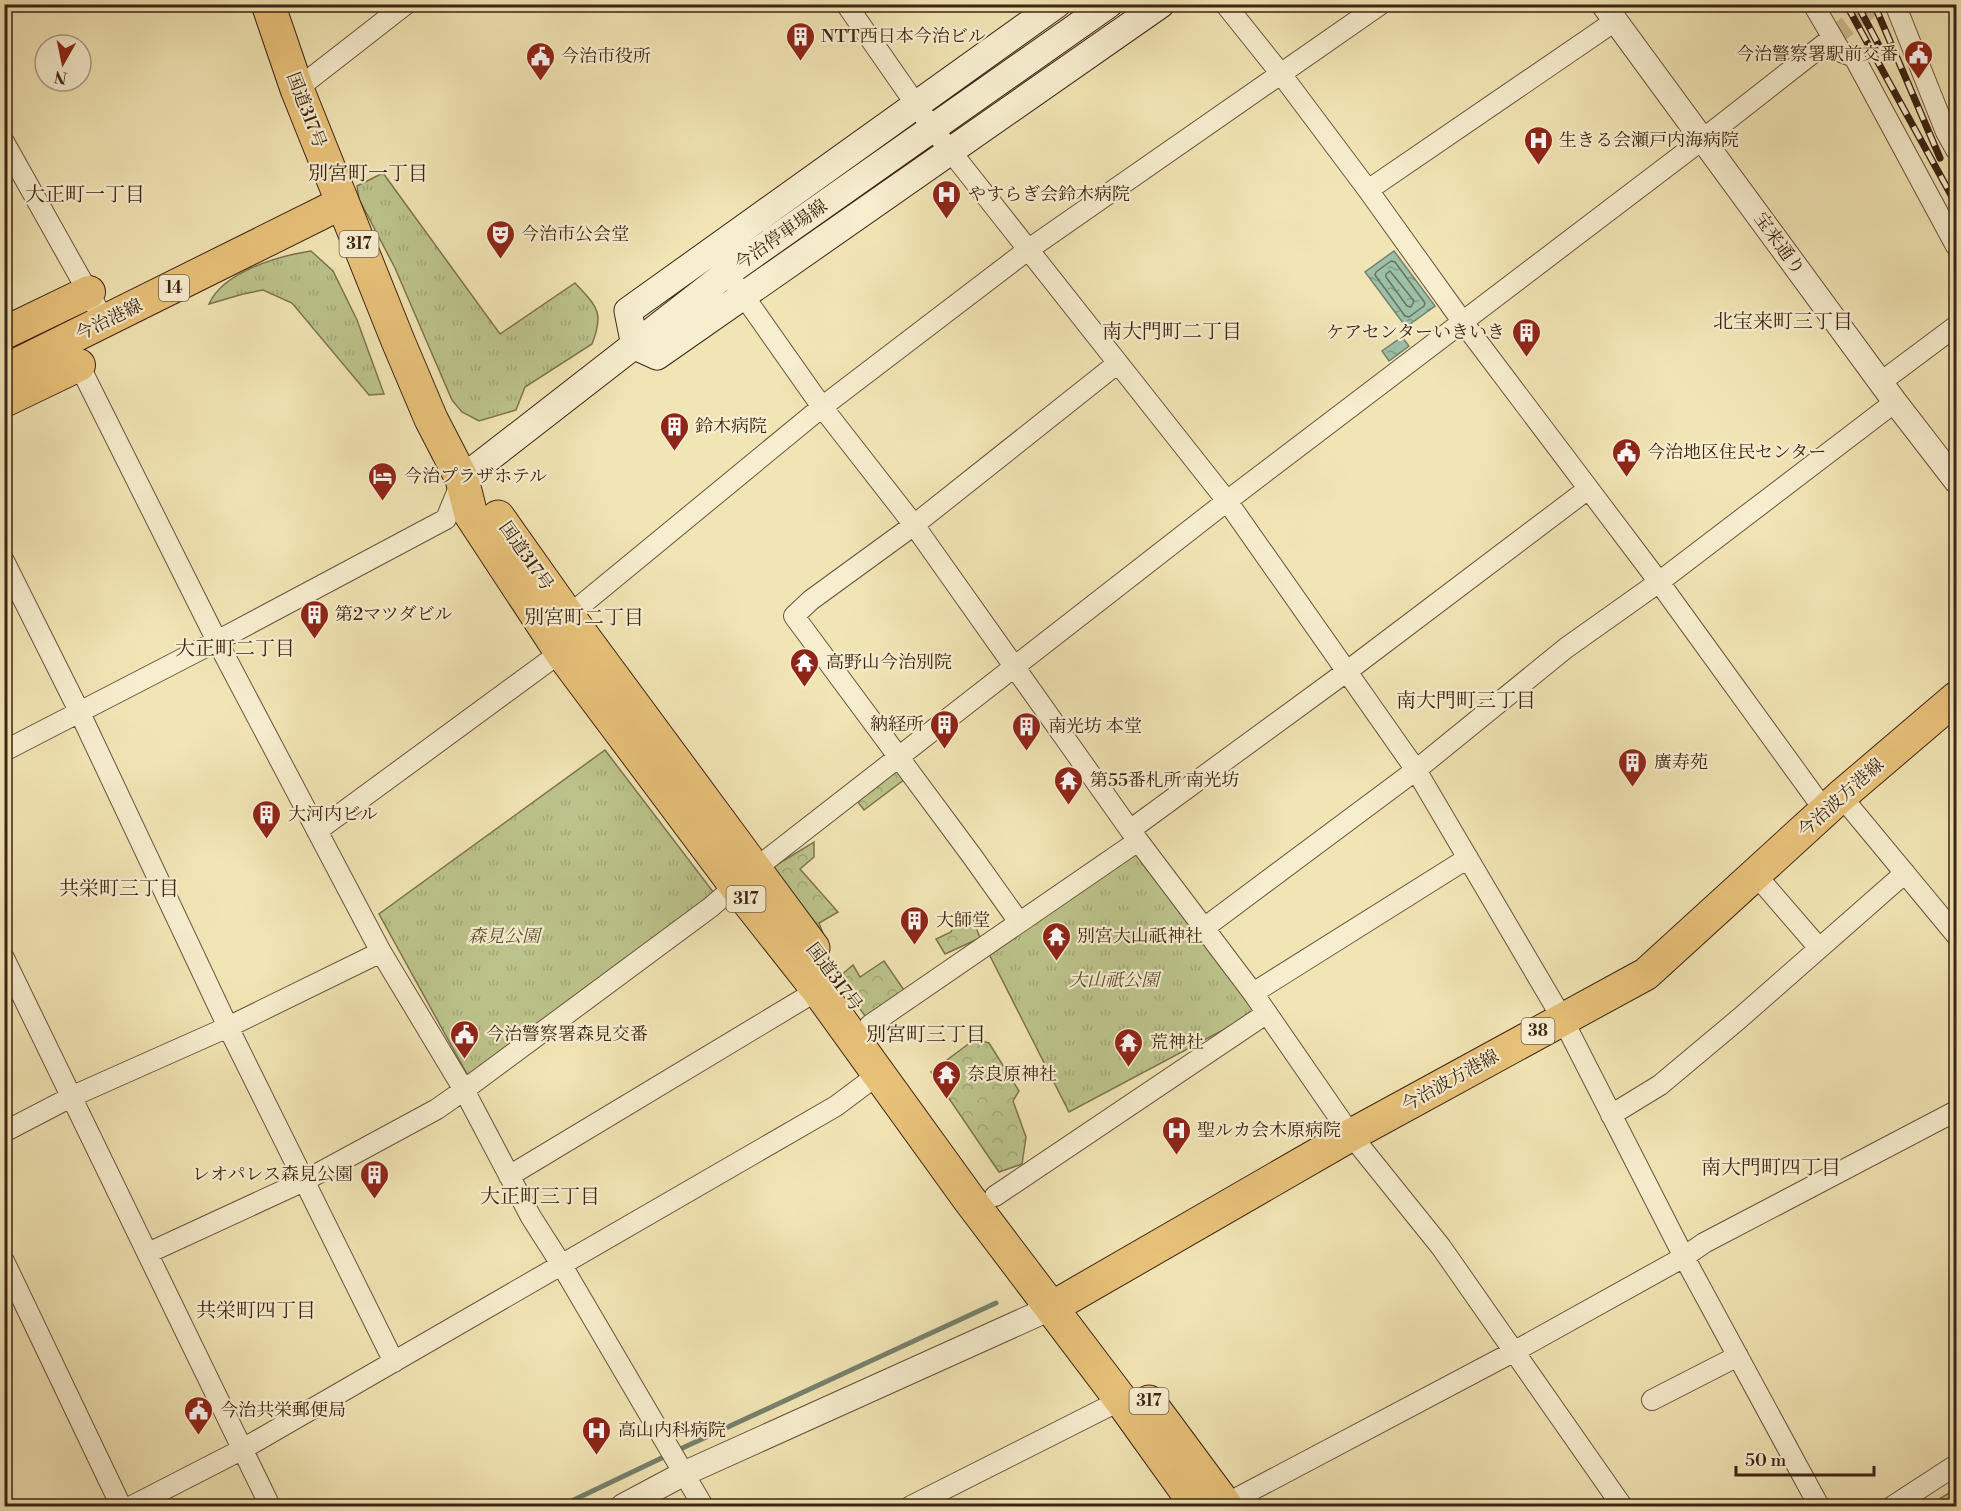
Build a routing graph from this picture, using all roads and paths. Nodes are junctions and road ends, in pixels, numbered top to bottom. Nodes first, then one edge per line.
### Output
1 (268, 4) edge
2 (406, 4) edge
3 (846, 4) edge
4 (1057, 4) edge
5 (1109, 4) edge
6 (1161, 4) edge
7 (1226, 4) edge
8 (1381, 4) edge
9 (1813, 4) edge
10 (1895, 4) edge
11 (1609, 13) edge
12 (1832, 38) junction
13 (1281, 74) junction
14 (297, 89) junction
15 (916, 105) junction
16 (933, 129) junction
17 (1703, 139) junction
18 (4, 142) edge
19 (1956, 150) edge
20 (951, 152) junction
21 (1368, 190) junction
22 (342, 203) junction
23 (1956, 246) edge
24 (1029, 249) junction
25 (727, 273) junction
26 (89, 292) junction
27 (743, 294) junction
28 (1462, 321) junction
29 (105, 322) junction
30 (1956, 326) edge
31 (4, 333) edge
32 (635, 346) junction
33 (73, 353) junction
34 (1118, 363) junction
35 (4, 371) edge
36 (1881, 382) junction
37 (4, 401) edge
38 (1895, 402) junction
39 (822, 406) junction
40 (462, 479) junction
41 (1956, 482) edge
42 (1588, 489) junction
43 (1227, 501) junction
44 (914, 525) junction
45 (4, 561) edge
46 (1659, 582) junction
47 (568, 616) junction
48 (217, 641) junction
49 (561, 652) junction
50 (1015, 667) junction
51 (1346, 672) junction
52 (1956, 698) edge
53 (79, 711) junction
54 (4, 751) edge
55 (899, 758) junction
56 (1416, 770) junction
57 (1833, 803) junction
58 (317, 831) junction
59 (1134, 836) junction
60 (1467, 858) junction
61 (1905, 873) junction
62 (1755, 874) junction
63 (745, 877) junction
64 (1018, 922) junction
65 (1204, 928) junction
66 (1956, 935) edge
67 (1819, 948) junction
68 (381, 952) junction
69 (4, 958) edge
70 (818, 990) junction
71 (1253, 993) junction
72 (1267, 1013) junction
73 (1562, 1018) junction
74 (870, 1025) junction
75 (228, 1027) junction
76 (880, 1073) junction
77 (464, 1090) junction
78 (73, 1096) junction
79 (1956, 1111) edge
80 (1611, 1115) junction
81 (4, 1132) edge
82 (1351, 1135) junction
83 (509, 1176) junction
84 (304, 1181) junction
85 (995, 1196) junction
86 (148, 1253) junction
87 (1684, 1257) junction
88 (4, 1261) edge
89 (561, 1264) junction
90 (1061, 1302) junction
91 (1515, 1351) junction
92 (1737, 1356) junction
93 (394, 1362) junction
94 (1120, 1400) junction
95 (1652, 1400) dead end
96 (241, 1450) junction
97 (1956, 1465) edge
98 (683, 1474) junction
99 (121, 1506) edge
100 (132, 1506) edge
101 (270, 1506) edge
102 (623, 1506) edge
103 (703, 1506) edge
104 (911, 1506) edge
105 (1217, 1506) edge
106 (1622, 1506) edge
107 (1819, 1506) edge
108 (1893, 1506) edge

1 - 14 highway, 国道317号 / 317
2 - 14 street
3 - 15 street
4 - 15 main road
5 - 16 main road, 今治停車場線
6 - 20 main road
7 - 13 street
8 - 13 street
9 - 12 street
10 - 19 street
11 - 17 street, 宝来通り
11 - 21 street
12 - 17 street
12 - 23 street
13 - 21 street
13 - 24 street
14 - 22 highway, 国道317号 / 317
15 - 16 street
15 - 32 main road
16 - 20 street
16 - 25 main road, 今治停車場線
17 - 28 street
17 - 36 street, 宝来通り
18 - 26 street
20 - 24 street
20 - 27 main road
21 - 28 street
22 - 29 main road, 今治港線 / 14
22 - 40 highway, 国道317号 / 317
24 - 34 street
24 - 39 street
25 - 27 street
25 - 32 main road, 今治停車場線
26 - 29 street
26 - 31 main road
27 - 32 main road
27 - 39 street
28 - 42 street
28 - 43 street
29 - 33 main road, 今治港線 / 14
30 - 36 street
32 - 40 main road, 今治停車場線
33 - 35 main road, 今治港線 / 14
33 - 37 main road
33 - 48 street
34 - 43 street
34 - 44 street
36 - 38 street, 宝来通り
38 - 41 street, 宝来通り
38 - 46 street
39 - 44 street
39 - 47 street
40 - 47 highway, 国道317号 / 317
40 - 48 street
40 - 49 highway, 国道317号 / 317
42 - 46 street
42 - 51 street
43 - 50 street
43 - 51 street
44 - 50 street
44 - 55 street
45 - 53 street
46 - 56 street
46 - 57 street
47 - 63 highway, 国道317号 / 317
48 - 53 street
48 - 58 street
49 - 58 street
49 - 63 highway, 国道317号 / 317
50 - 55 street
50 - 59 street
51 - 56 street
51 - 59 street
52 - 57 main road, 今治波方港線 / 38
53 - 54 street
53 - 75 street
55 - 63 street
55 - 64 street
56 - 60 street
56 - 65 street
57 - 61 street
57 - 62 main road, 今治波方港線 / 38
58 - 68 street
59 - 64 street
59 - 65 street
60 - 71 street
60 - 73 street
61 - 66 street
61 - 67 street
62 - 67 street
62 - 73 main road, 今治波方港線 / 38
63 - 70 highway, 国道317号 / 317
63 - 74 highway, 国道317号 / 317
63 - 77 street
64 - 74 street
65 - 71 street
67 - 80 street
68 - 75 street
68 - 77 street
69 - 78 street
70 - 76 highway, 国道317号 / 317
70 - 83 street
71 - 72 street
72 - 82 street
72 - 85 street
73 - 80 street
73 - 82 main road, 今治波方港線 / 38
74 - 85 highway, 国道317号 / 317
75 - 78 street
75 - 84 street
76 - 89 street
76 - 90 highway, 国道317号 / 317
77 - 83 street
77 - 84 street
78 - 81 street
78 - 86 street
79 - 87 street
80 - 87 street
82 - 90 main road, 今治波方港線 / 38
82 - 91 street
83 - 89 street
84 - 86 street
84 - 93 street
85 - 90 highway, 国道317号 / 317
86 - 96 street
87 - 91 street
87 - 92 street
88 - 99 street
89 - 93 street
89 - 98 street
90 - 94 highway, 国道317号 / 317
90 - 98 street
90 - 105 highway, 国道317号 / 317
91 - 105 street
91 - 106 street
92 - 95 street
92 - 107 street
93 - 96 street
94 - 104 street
94 - 105 highway, 国道317号 / 317
96 - 100 street
96 - 101 street
97 - 108 street
98 - 102 street
98 - 103 street

